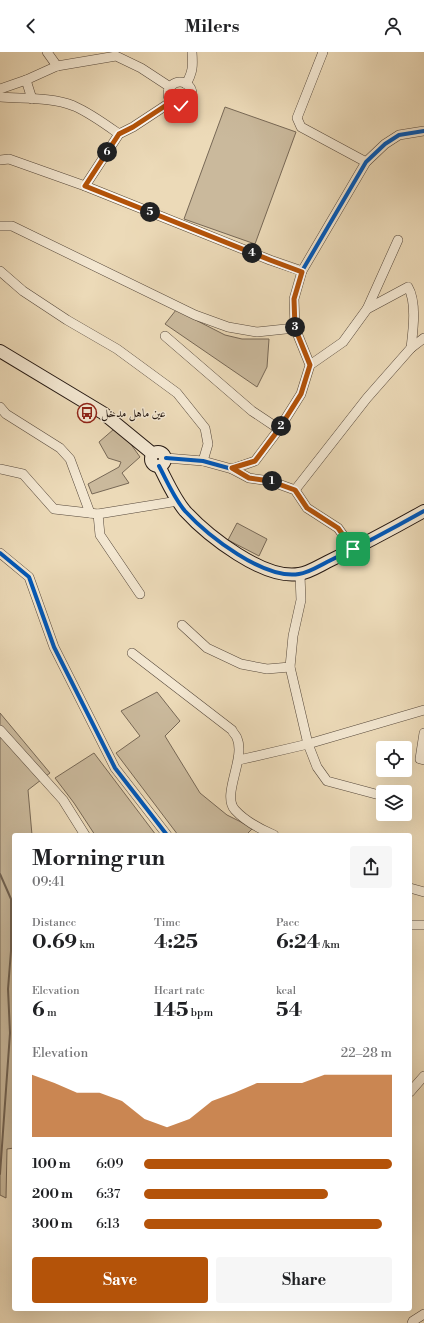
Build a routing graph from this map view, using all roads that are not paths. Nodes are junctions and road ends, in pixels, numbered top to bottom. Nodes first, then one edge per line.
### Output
1 (47, 52) edge
2 (192, 52) edge
3 (323, 52) edge
4 (117, 54) edge
5 (57, 66) junction
6 (26, 80) junction
7 (186, 84) junction
8 (170, 87) junction
9 (0, 89) edge
10 (0, 97) edge
11 (32, 99) junction
12 (171, 102) junction
13 (424, 131) edge
14 (119, 134) junction
15 (0, 160) edge
16 (366, 162) junction
17 (85, 186) junction
18 (0, 226) edge
19 (398, 240) dead end
20 (0, 271) edge
21 (302, 272) junction
22 (367, 309) junction
23 (295, 328) junction
24 (165, 336) dead end
25 (424, 338) edge
26 (411, 348) junction
27 (0, 352) edge
28 (310, 365) junction
29 (0, 407) edge
30 (279, 429) junction
31 (203, 461) junction
32 (162, 462) junction
33 (232, 468) junction
34 (0, 469) edge
35 (295, 490) junction
36 (178, 501) junction
37 (424, 511) edge
38 (94, 514) junction
39 (353, 549) junction
40 (0, 553) edge
41 (300, 574) junction
42 (140, 594) dead end
43 (182, 625) dead end
44 (132, 654) dead end
45 (290, 667) junction
46 (424, 710) edge
47 (0, 730) edge
48 (424, 734) edge
49 (308, 744) junction
50 (239, 760) junction
51 (424, 760) edge
52 (376, 794) edge
53 (84, 833) edge
54 (165, 833) edge
55 (270, 833) edge
56 (412, 889) edge
57 (424, 892) edge
58 (412, 925) edge
59 (424, 926) edge
60 (424, 1076) edge
61 (412, 1090) edge
62 (424, 1314) edge
63 (412, 1323) edge

1 - 5 street
2 - 7 street
3 - 16 street
4 - 5 street
4 - 8 street
5 - 6 street
6 - 9 street
6 - 11 street
7 - 8 street
7 - 12 street
8 - 12 street
10 - 11 street
11 - 14 street
12 - 14 street
13 - 16 street
14 - 17 street
15 - 17 street
16 - 21 street
17 - 21 street
18 - 23 street
19 - 22 street
20 - 31 street
21 - 23 street
22 - 26 street
22 - 28 street
23 - 28 street
24 - 30 street
25 - 26 street
26 - 35 street
27 - 32 street
28 - 30 street
29 - 38 street
30 - 33 street
31 - 32 street
31 - 33 street
32 - 36 street
33 - 35 street
34 - 38 street
35 - 39 street
36 - 38 street
36 - 41 street
37 - 39 street
38 - 42 street
39 - 41 street
40 - 54 street
41 - 45 street
43 - 45 street
44 - 50 street
45 - 49 street
46 - 49 street
47 - 53 street
48 - 51 street
49 - 50 street
49 - 52 street
50 - 55 street
56 - 57 street
58 - 59 street
60 - 61 street
62 - 63 street

